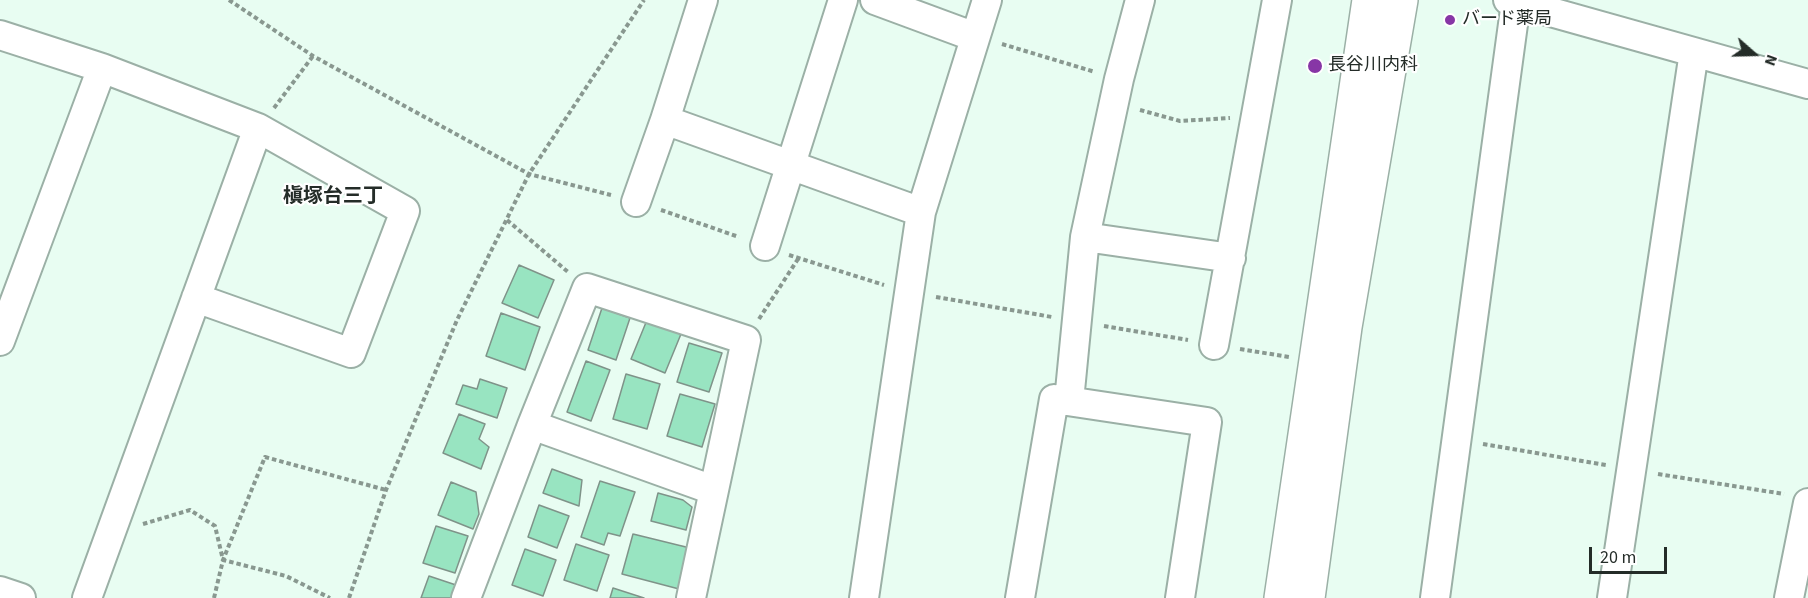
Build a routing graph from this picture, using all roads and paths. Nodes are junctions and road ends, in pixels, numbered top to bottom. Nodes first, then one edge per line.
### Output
1 (230, 0) edge
2 (644, 0) edge
3 (703, 0) edge
4 (843, 0) edge
5 (875, 0) edge
6 (987, 0) edge
7 (1140, 0) edge
8 (1277, 0) edge
9 (1369, 0) edge
10 (1401, 0) edge
11 (1512, 1) edge
12 (0, 35) edge
13 (975, 37) junction
14 (1694, 52) junction
15 (313, 56) junction
16 (102, 68) junction
17 (1808, 84) edge
18 (1117, 91) junction
19 (1255, 116) junction
20 (665, 120) junction
21 (258, 128) junction
22 (791, 165) junction
23 (529, 174) junction
24 (636, 202) dead end
25 (921, 212) junction
26 (507, 220) junction
27 (1085, 237) junction
28 (765, 246) dead end
29 (1231, 258) junction
30 (798, 259) dead end
31 (587, 288) junction
32 (196, 298) junction
33 (746, 340) junction
34 (0, 341) edge
35 (1214, 345) dead end
36 (1069, 401) junction
37 (532, 425) junction
38 (386, 490) junction
39 (713, 490) junction
40 (1808, 503) edge
41 (111, 533) junction
42 (223, 560) junction
43 (0, 591) edge
44 (472, 596) edge
45 (21, 598) edge
46 (87, 598) edge
47 (214, 598) edge
48 (330, 598) edge
49 (349, 598) edge
50 (692, 598) edge
51 (864, 598) edge
52 (1020, 598) edge
53 (1180, 598) edge
54 (1281, 598) edge
55 (1308, 598) edge
56 (1435, 598) edge
57 (1612, 598) edge
58 (1789, 598) edge

1 - 15 path
2 - 23 path
3 - 20 street
4 - 22 street
5 - 13 street
6 - 13 street
7 - 18 street
8 - 19 street
9 - 54 street
10 - 55 street
11 - 14 street
11 - 56 street
12 - 16 street
13 - 18 path
13 - 25 street
14 - 17 street
14 - 57 street
15 - 21 path
15 - 23 path
16 - 21 street
16 - 34 street
18 - 19 path
18 - 27 street
19 - 29 street
20 - 22 street
20 - 24 street
21 - 32 street
21 - 32 street
22 - 25 street
22 - 28 street
23 - 26 path
25 - 51 street
26 - 31 path
26 - 38 path
27 - 29 street
27 - 36 street
29 - 35 street
30 - 33 path
31 - 33 street
31 - 37 street
32 - 41 street
33 - 39 street
36 - 52 street
36 - 53 street
37 - 39 street
37 - 44 street
38 - 42 path
38 - 49 path
39 - 50 street
40 - 58 street
41 - 42 path
41 - 46 street
42 - 47 path
42 - 48 path
43 - 45 street

